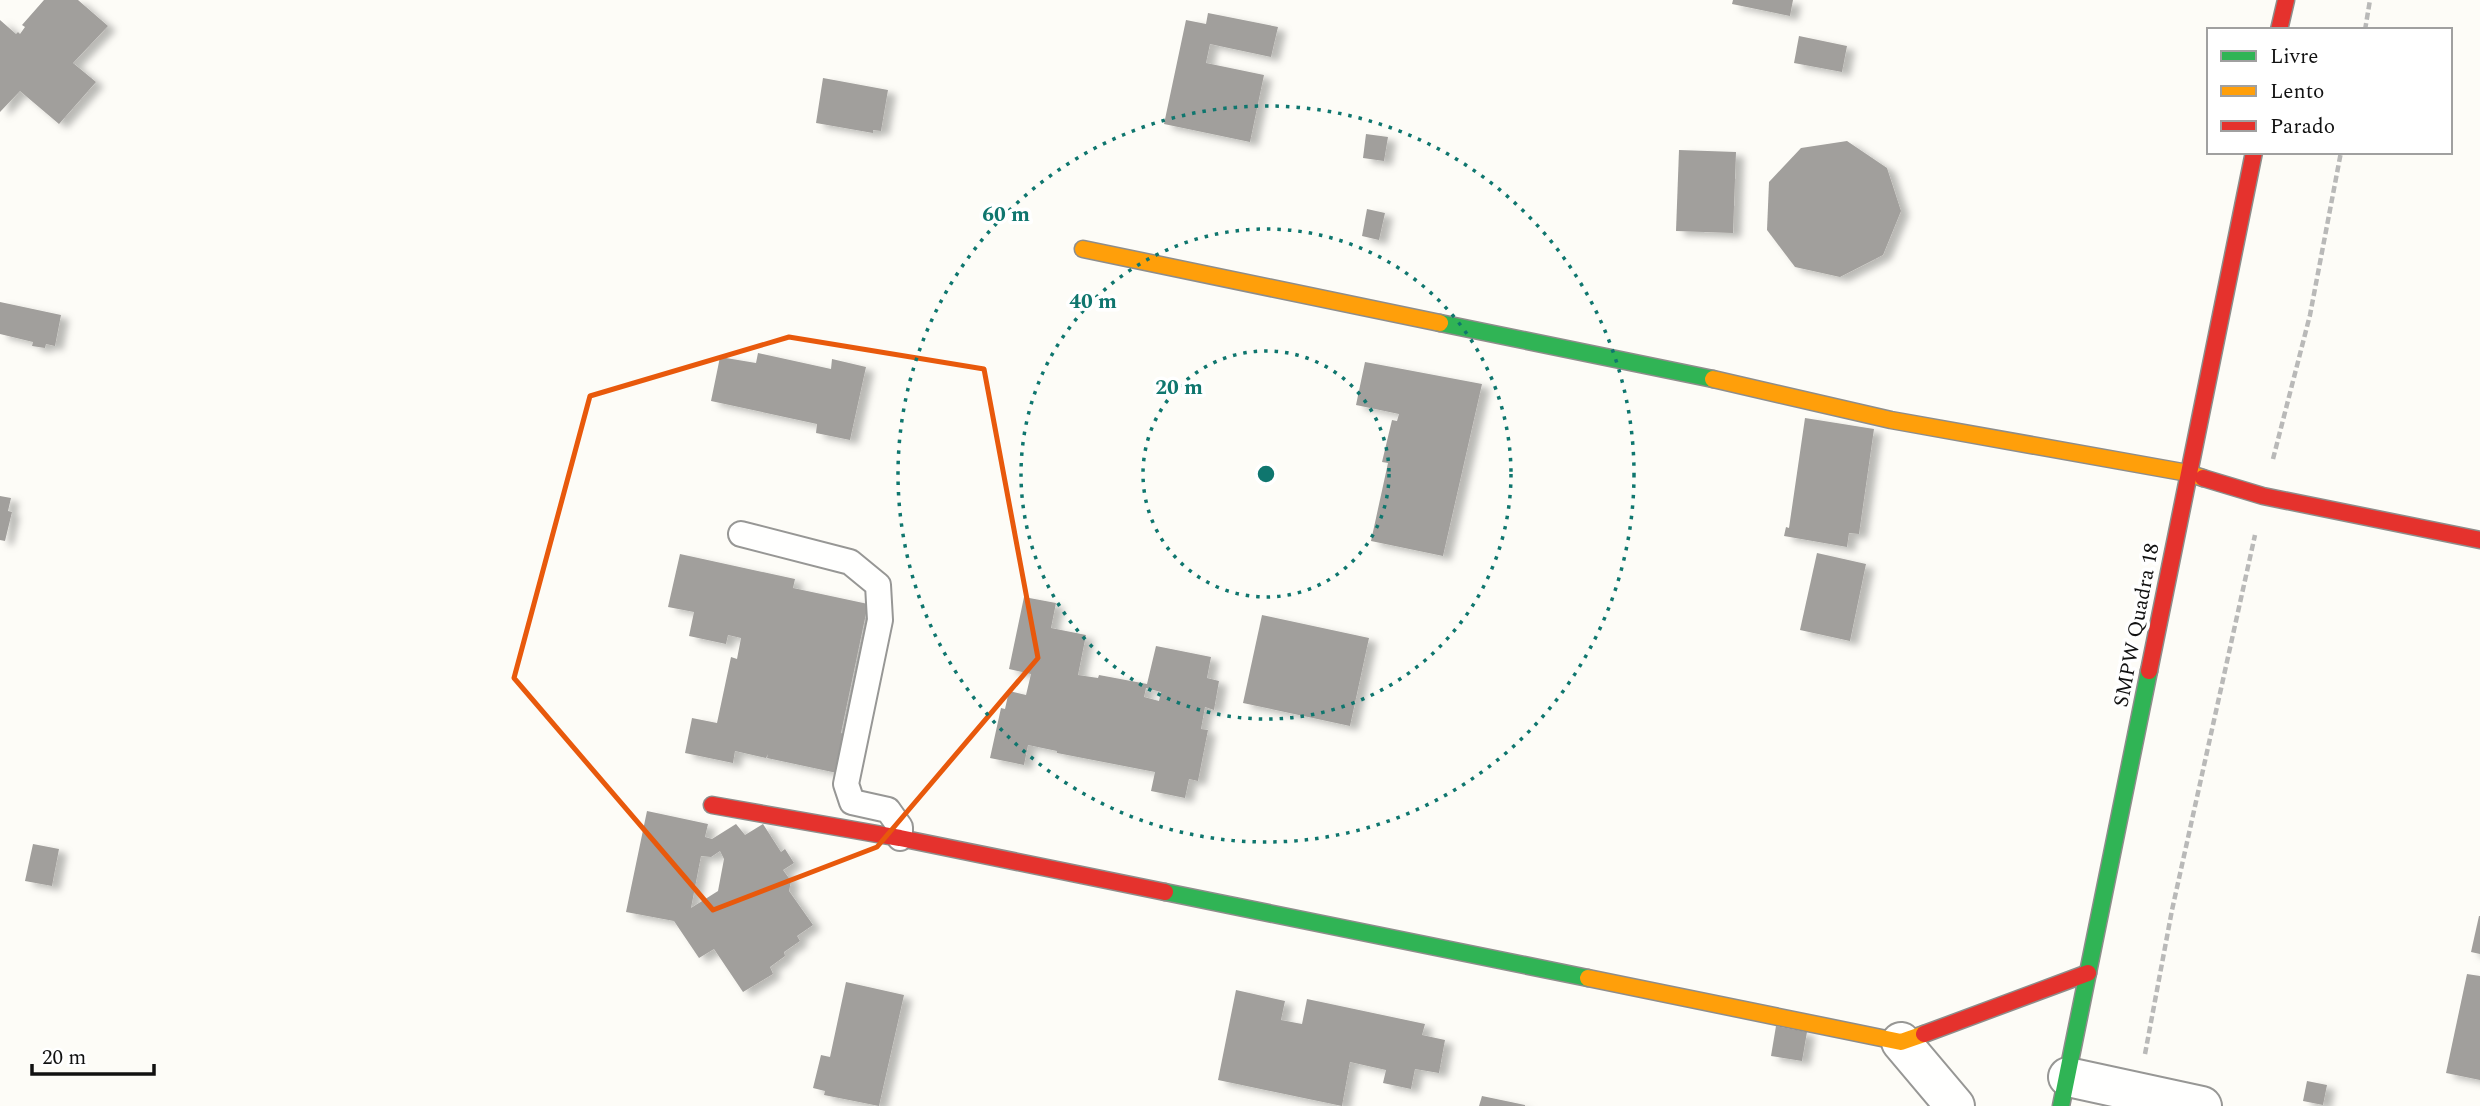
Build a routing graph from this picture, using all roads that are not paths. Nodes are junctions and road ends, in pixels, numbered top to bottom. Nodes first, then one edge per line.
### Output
1 (2286, 0) edge
2 (2280, 28) edge
3 (2254, 154) edge
4 (1083, 249) dead end
5 (2188, 473) junction
6 (741, 534) dead end
7 (2480, 540) edge
8 (712, 804) dead end
9 (900, 838) junction
10 (2088, 973) junction
11 (1900, 1042) junction
12 (2065, 1092) edge
13 (1955, 1106) edge
14 (2202, 1106) edge

1 - 2 street
3 - 5 street, SMPW Quadra 18
4 - 5 street
5 - 7 street
5 - 10 street, SMPW Quadra 18
6 - 9 lane
8 - 9 street
9 - 11 street
10 - 11 street
10 - 12 street, SMPW Quadra 18
11 - 13 street
12 - 14 street

